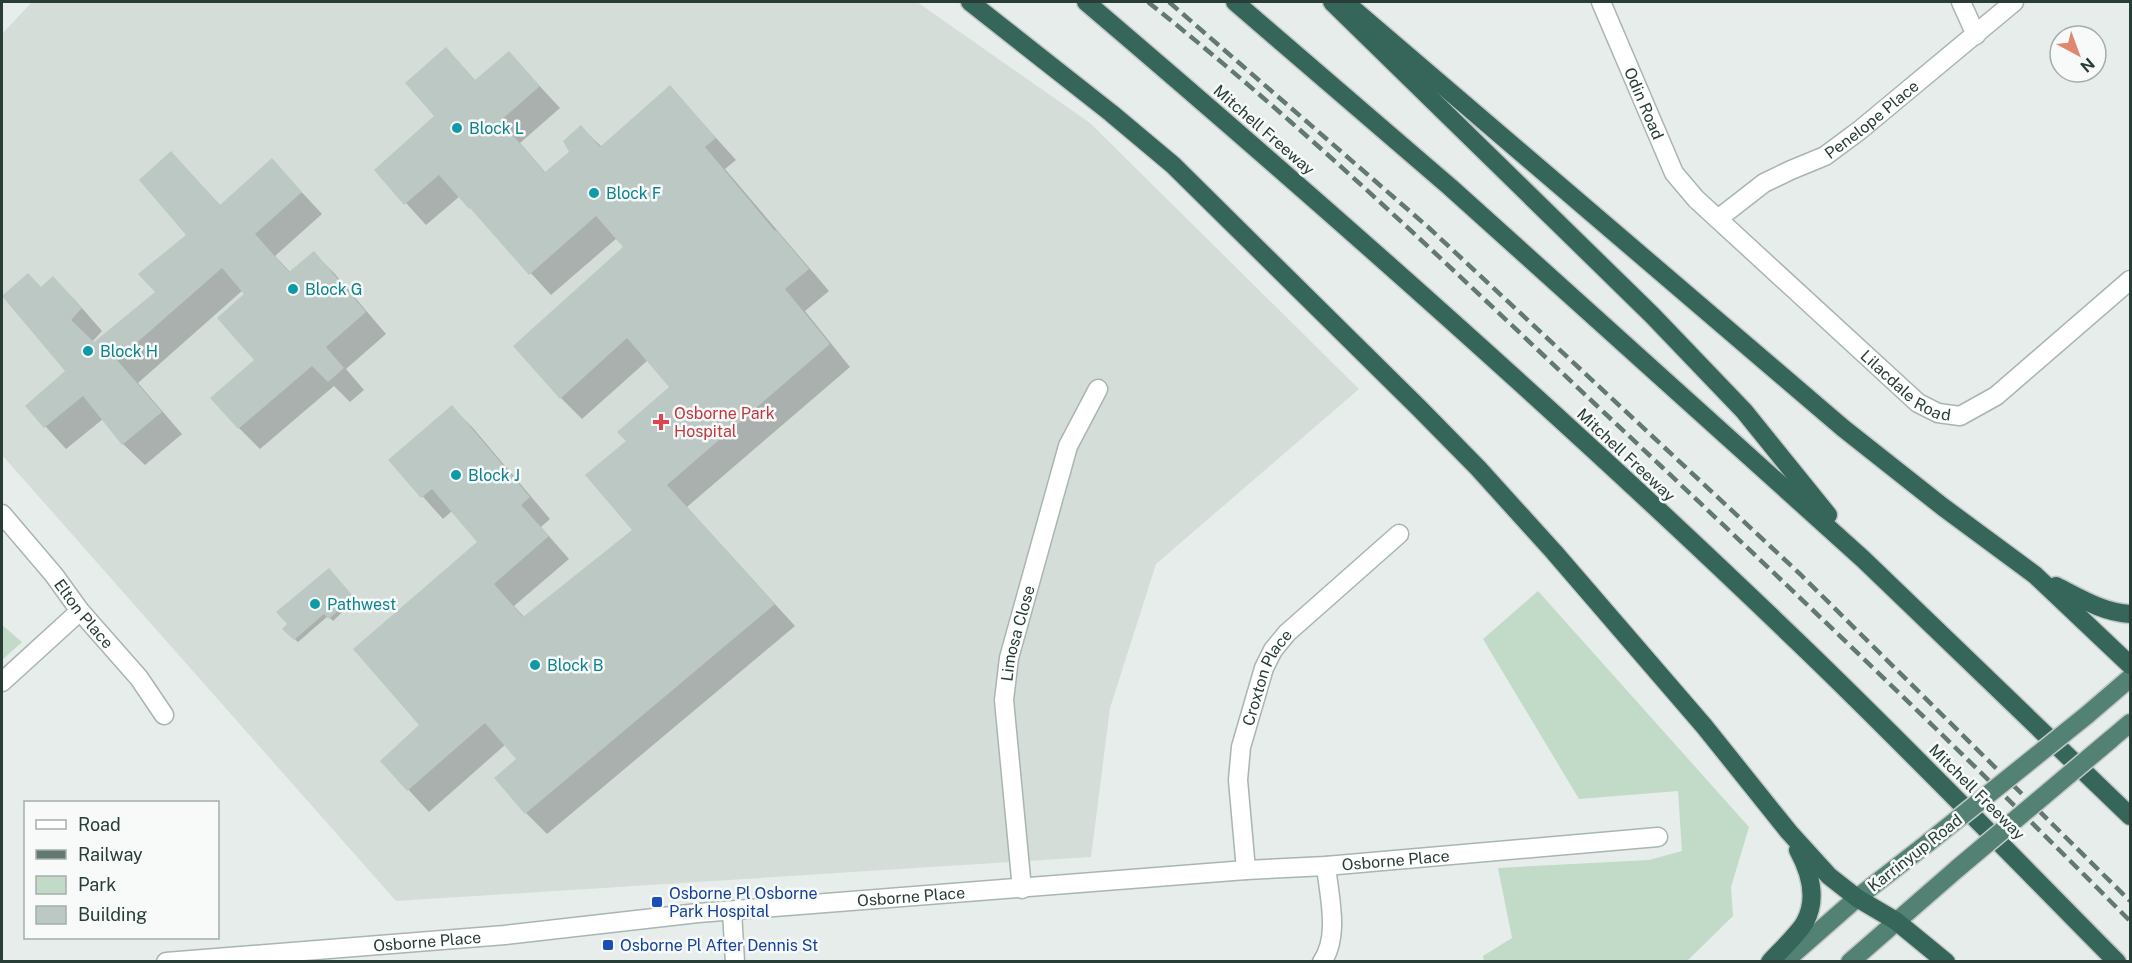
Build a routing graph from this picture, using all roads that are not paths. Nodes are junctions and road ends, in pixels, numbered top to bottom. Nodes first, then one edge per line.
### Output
1 (970, 2) edge
2 (1086, 2) edge
3 (1235, 2) edge
4 (1332, 2) edge
5 (1345, 2) edge
6 (1601, 2) edge
7 (1961, 2) edge
8 (2014, 2) edge
9 (1976, 35) junction
10 (1696, 198) joint
11 (1719, 218) junction
12 (2130, 280) edge
13 (1098, 389) dead end
14 (2, 514) edge
15 (1399, 534) dead end
16 (1863, 559) junction
17 (2036, 576) junction
18 (80, 611) junction
19 (2130, 614) edge
20 (2130, 665) edge
21 (2130, 678) edge
22 (2, 682) edge
23 (164, 715) dead end
24 (2130, 723) edge
25 (2130, 816) edge
26 (1789, 832) junction
27 (1658, 837) dead end
28 (1326, 866) junction
29 (1246, 870) junction
30 (1022, 889) junction
31 (1857, 898) junction
32 (732, 911) junction
33 (1896, 921) junction
34 (166, 962) edge
35 (735, 962) edge
36 (1322, 962) edge
37 (1770, 962) edge
38 (1784, 962) edge
39 (1850, 962) edge
40 (1946, 962) edge
41 (2117, 962) edge

1 - 26 highway
2 - 41 highway, Mitchell Freeway
3 - 16 highway
4 - 16 highway
5 - 17 highway
6 - 10 street, Odin Road
7 - 9 street
8 - 9 street, Penelope Place
9 - 11 street, Penelope Place
10 - 11 street, Lilacdale Road
11 - 12 street, Lilacdale Road
13 - 30 street, Limosa Close
14 - 18 street, Elton Place
15 - 29 street, Croxton Place
16 - 25 highway
17 - 19 highway
17 - 20 highway
18 - 22 street
18 - 23 street, Elton Place
21 - 31 highway, Karrinyup Road, bridge
24 - 33 highway, bridge
26 - 31 highway
26 - 37 highway
27 - 28 street, Osborne Place
28 - 29 street, Osborne Place
28 - 36 street
29 - 30 street, Osborne Place
30 - 32 street, Osborne Place
31 - 33 highway
31 - 38 highway, Karrinyup Road
32 - 34 street, Osborne Place
32 - 35 street
33 - 39 highway
33 - 40 highway

